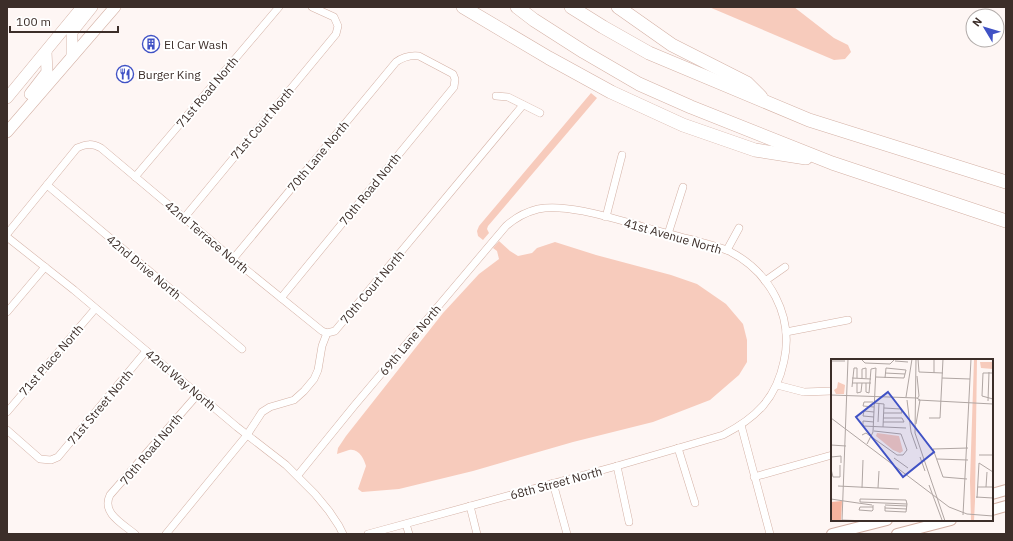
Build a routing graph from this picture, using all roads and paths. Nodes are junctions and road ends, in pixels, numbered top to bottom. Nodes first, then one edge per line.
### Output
1 (82, 7) edge
2 (92, 7) edge
3 (115, 7) edge
4 (278, 7) edge
5 (312, 7) edge
6 (463, 7) edge
7 (517, 7) edge
8 (571, 7) edge
9 (618, 7) edge
10 (46, 52) junction
11 (72, 56) junction
12 (405, 57) joint
13 (496, 96) dead end
14 (7, 98) edge
15 (767, 102) junction
16 (523, 105) junction
17 (540, 113) dead end
18 (8, 131) edge
19 (622, 155) dead end
20 (832, 163) junction
21 (136, 177) junction
22 (1006, 182) edge
23 (47, 185) junction
24 (683, 187) dead end
25 (528, 212) joint
26 (606, 217) junction
27 (184, 218) junction
28 (1006, 221) edge
29 (739, 228) dead end
30 (668, 234) junction
31 (7, 235) edge
32 (727, 250) junction
33 (233, 259) junction
34 (45, 267) junction
35 (785, 268) dead end
36 (765, 281) junction
37 (281, 298) junction
38 (95, 309) junction
39 (7, 312) edge
40 (848, 320) dead end
41 (786, 332) junction
42 (327, 334) junction
43 (242, 349) dead end
44 (146, 351) junction
45 (777, 385) junction
46 (831, 391) edge
47 (198, 394) junction
48 (7, 412) edge
49 (741, 424) junction
50 (7, 430) edge
51 (247, 435) junction
52 (678, 448) junction
53 (831, 455) edge
54 (617, 466) junction
55 (298, 475) junction
56 (754, 477) junction
57 (553, 483) junction
58 (1006, 490) edge
59 (993, 494) edge
60 (695, 503) dead end
61 (470, 506) junction
62 (1006, 506) edge
63 (993, 510) edge
64 (883, 521) edge
65 (948, 521) edge
66 (629, 522) dead end
67 (406, 524) junction
68 (135, 534) edge
69 (166, 534) edge
70 (343, 534) edge
71 (368, 534) edge
72 (409, 534) edge
73 (477, 534) edge
74 (567, 534) edge
75 (770, 534) edge
76 (832, 534) edge
77 (897, 534) edge

1 - 10 highway
2 - 11 highway
3 - 11 highway
4 - 21 street, 71st Road North
5 - 27 street, 71st Court North
6 - 20 highway
7 - 20 highway
8 - 15 highway
9 - 15 highway
10 - 14 highway
10 - 18 highway
11 - 18 highway
12 - 33 street, 70th Lane North
12 - 37 street, 70th Road North
13 - 16 street
15 - 22 highway
16 - 17 street
16 - 42 street, 70th Court North
19 - 26 street
20 - 28 highway
21 - 23 street, 42nd Terrace North
21 - 27 street, 42nd Terrace North
23 - 31 street
23 - 43 street, 42nd Drive North
24 - 30 street
25 - 26 street, 41st Avenue North
25 - 55 street, 69th Lane North
26 - 30 street, 41st Avenue North
27 - 33 street, 42nd Terrace North
29 - 32 street
30 - 32 street, 41st Avenue North
31 - 34 street, 42nd Way North
32 - 36 street, 41st Avenue North
33 - 37 street, 42nd Terrace North
34 - 38 street, 42nd Way North
34 - 39 street
35 - 36 street
36 - 41 street, 41st Avenue North
37 - 42 street, 42nd Terrace North
38 - 44 street, 42nd Way North
38 - 48 street, 71st Place North
40 - 41 street
41 - 45 street, 41st Avenue North
42 - 51 street
44 - 47 street, 42nd Way North
44 - 50 street, 71st Street North
45 - 46 street
45 - 49 street, 41st Avenue North
47 - 51 street, 42nd Way North
47 - 68 street, 70th Road North
49 - 52 street, 68th Street North
49 - 56 street
51 - 55 street, 42nd Way North
51 - 69 street
52 - 54 street, 68th Street North
52 - 60 street
53 - 56 street
54 - 57 street, 68th Street North
54 - 66 street
55 - 70 street, 42nd Way North
56 - 75 street
57 - 61 street, 68th Street North
57 - 74 street
58 - 59 main road
61 - 67 street, 68th Street North
61 - 73 street
62 - 63 main road
64 - 76 main road
65 - 77 main road
67 - 71 street, 68th Street North
67 - 72 street

